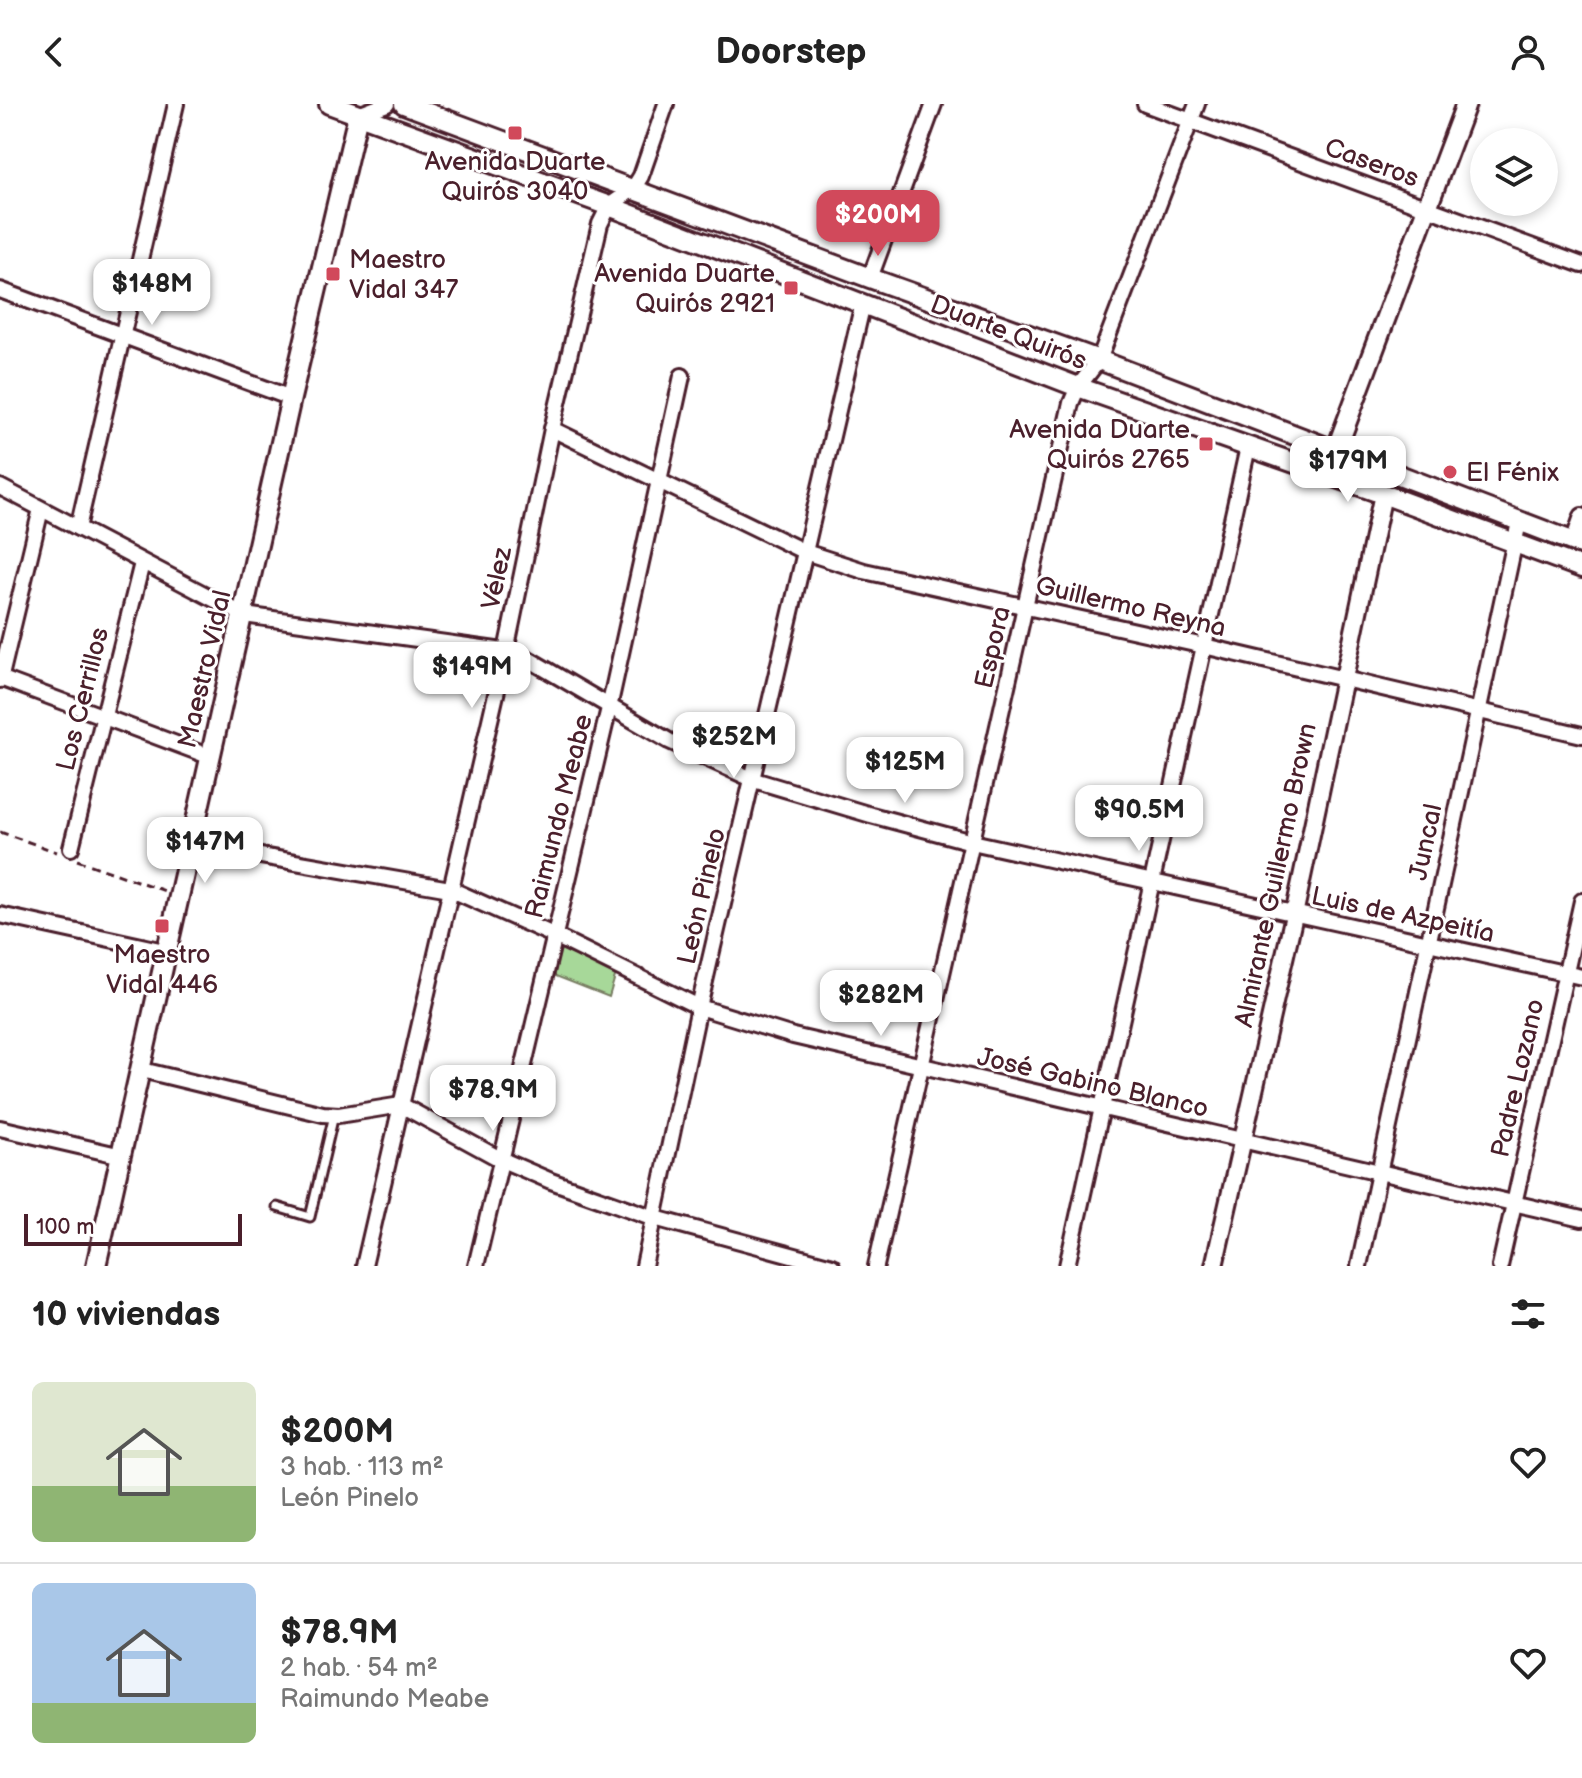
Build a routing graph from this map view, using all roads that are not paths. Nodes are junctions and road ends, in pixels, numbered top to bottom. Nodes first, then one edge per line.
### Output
1 (176, 104) edge
2 (329, 104) edge
3 (387, 104) edge
4 (404, 104) edge
5 (666, 104) edge
6 (934, 104) edge
7 (1145, 104) edge
8 (1197, 104) edge
9 (1466, 104) edge
10 (358, 115) junction
11 (1191, 121) junction
12 (633, 189) junction
13 (609, 206) junction
14 (1426, 207) junction
15 (1582, 265) edge
16 (870, 278) junction
17 (0, 290) edge
18 (863, 303) junction
19 (123, 337) junction
20 (1099, 360) junction
21 (682, 376) dead end
22 (1078, 387) junction
23 (291, 398) junction
24 (552, 429) junction
25 (1248, 447) junction
26 (1336, 452) junction
27 (1327, 475) junction
28 (658, 481) junction
29 (0, 487) edge
30 (1383, 494) junction
31 (41, 509) junction
32 (1582, 516) edge
33 (1519, 522) junction
34 (78, 528) junction
35 (1513, 543) junction
36 (1577, 544) edge
37 (805, 552) junction
38 (142, 563) junction
39 (1582, 568) edge
40 (1025, 607) junction
41 (244, 615) junction
42 (1204, 646) junction
43 (506, 651) junction
44 (0, 679) edge
45 (1344, 680) junction
46 (609, 708) junction
47 (1479, 711) junction
48 (102, 716) junction
49 (1582, 735) edge
50 (211, 757) junction
51 (754, 780) junction
52 (972, 842) junction
53 (192, 844) junction
54 (64, 850) road end
55 (1152, 882) junction
56 (450, 889) junction
57 (1582, 901) edge
58 (0, 915) edge
59 (1294, 915) junction
60 (553, 935) junction
61 (1427, 943) junction
62 (169, 952) junction
63 (1565, 974) junction
64 (1582, 977) edge
65 (699, 1007) junction
66 (921, 1068) junction
67 (142, 1070) junction
68 (401, 1105) junction
69 (1103, 1109) junction
70 (334, 1115) junction
71 (0, 1128) edge
72 (1243, 1140) junction
73 (122, 1156) junction
74 (500, 1159) junction
75 (1380, 1172) junction
76 (1514, 1204) junction
77 (277, 1207) dead end
78 (655, 1218) junction
79 (1582, 1219) edge
80 (96, 1266) edge
81 (364, 1266) edge
82 (476, 1266) edge
83 (644, 1266) edge
84 (832, 1266) edge
85 (876, 1266) edge
86 (1067, 1266) edge
87 (1214, 1266) edge
88 (1359, 1266) edge
89 (1500, 1266) edge

1 - 19 street
2 - 10 main road, Duarte Quirós
3 - 10 street
4 - 12 main road, Duarte Quirós
5 - 12 street
6 - 16 street
7 - 11 street, Caseros
8 - 11 street, Espora
9 - 14 main road
10 - 13 main road, Duarte Quirós
10 - 23 main road, Maestro Vidal
11 - 14 street, Caseros
11 - 20 street, Espora
12 - 13 street
12 - 16 main road, Duarte Quirós
13 - 18 main road, Duarte Quirós
13 - 24 street, Vélez
14 - 15 street, Caseros
14 - 26 main road
16 - 20 main road, Duarte Quirós
17 - 19 street
18 - 22 main road, Duarte Quirós
18 - 37 street, León Pinelo
19 - 23 street
19 - 34 street
20 - 22 street, Espora
20 - 26 main road, Duarte Quirós
21 - 28 street, Raimundo Meabe
22 - 25 main road, Duarte Quirós
22 - 40 street, Espora
23 - 41 main road, Maestro Vidal
24 - 28 street, Guillermo Reyna
24 - 43 street, Vélez
25 - 27 main road, Duarte Quirós
25 - 42 street
26 - 27 main road
26 - 33 main road, Duarte Quirós
27 - 30 main road, Duarte Quirós
28 - 37 street, Guillermo Reyna
28 - 46 street, Raimundo Meabe
29 - 31 street, Luis de Azpeitía
30 - 35 main road, Duarte Quirós
30 - 45 street, Almirante Guillermo Brown
31 - 34 street, Luis de Azpeitía
31 - 44 street
32 - 36 street
33 - 35 street, Juncal
33 - 36 main road, Duarte Quirós
34 - 38 street, Luis de Azpeitía
35 - 39 main road, Duarte Quirós
35 - 47 street, Juncal
37 - 40 street, Guillermo Reyna
37 - 51 street, León Pinelo
38 - 41 street, Luis de Azpeitía
38 - 48 street, Los Cerrillos
40 - 42 street, Guillermo Reyna
40 - 52 street, Espora
41 - 43 street, Luis de Azpeitía
41 - 50 main road, Maestro Vidal
42 - 45 street, Guillermo Reyna
42 - 55 street
43 - 46 street, Luis de Azpeitía
43 - 56 street, Vélez
44 - 48 street
45 - 47 street, Guillermo Reyna
45 - 59 street, Almirante Guillermo Brown
46 - 51 street, Luis de Azpeitía
46 - 60 street, Raimundo Meabe
47 - 49 street, Guillermo Reyna
47 - 61 street, Juncal
48 - 50 street
48 - 54 street, Los Cerrillos
50 - 53 main road, Maestro Vidal
51 - 52 street, Luis de Azpeitía
51 - 65 street, León Pinelo
52 - 55 street, Luis de Azpeitía
52 - 66 street, Espora
53 - 56 street, José Gabino Blanco
53 - 62 main road, Maestro Vidal
55 - 59 street, Luis de Azpeitía
55 - 69 street
56 - 60 street, José Gabino Blanco
56 - 68 street, Vélez
57 - 63 street, Padre Lozano
58 - 62 street
59 - 61 street, Luis de Azpeitía
59 - 72 street, Almirante Guillermo Brown
60 - 65 street, José Gabino Blanco
60 - 74 street, Raimundo Meabe
61 - 63 street, Luis de Azpeitía
61 - 75 street, Juncal
62 - 67 main road, Maestro Vidal
63 - 64 street, Luis de Azpeitía
63 - 76 street, Padre Lozano
65 - 66 street, José Gabino Blanco
65 - 78 street, León Pinelo
66 - 69 street, José Gabino Blanco
66 - 85 street, Espora
67 - 70 street
67 - 73 main road, Maestro Vidal
68 - 70 street
68 - 74 street
68 - 81 street, Vélez
69 - 72 street, José Gabino Blanco
69 - 86 street
70 - 77 lane
71 - 73 street
72 - 75 street, José Gabino Blanco
72 - 87 street, Almirante Guillermo Brown
73 - 80 main road, Maestro Vidal
74 - 78 street
74 - 82 street, Raimundo Meabe
75 - 76 street, José Gabino Blanco
75 - 88 street, Juncal
76 - 79 street, José Gabino Blanco
76 - 89 street, Padre Lozano
78 - 83 street, León Pinelo
78 - 84 street

